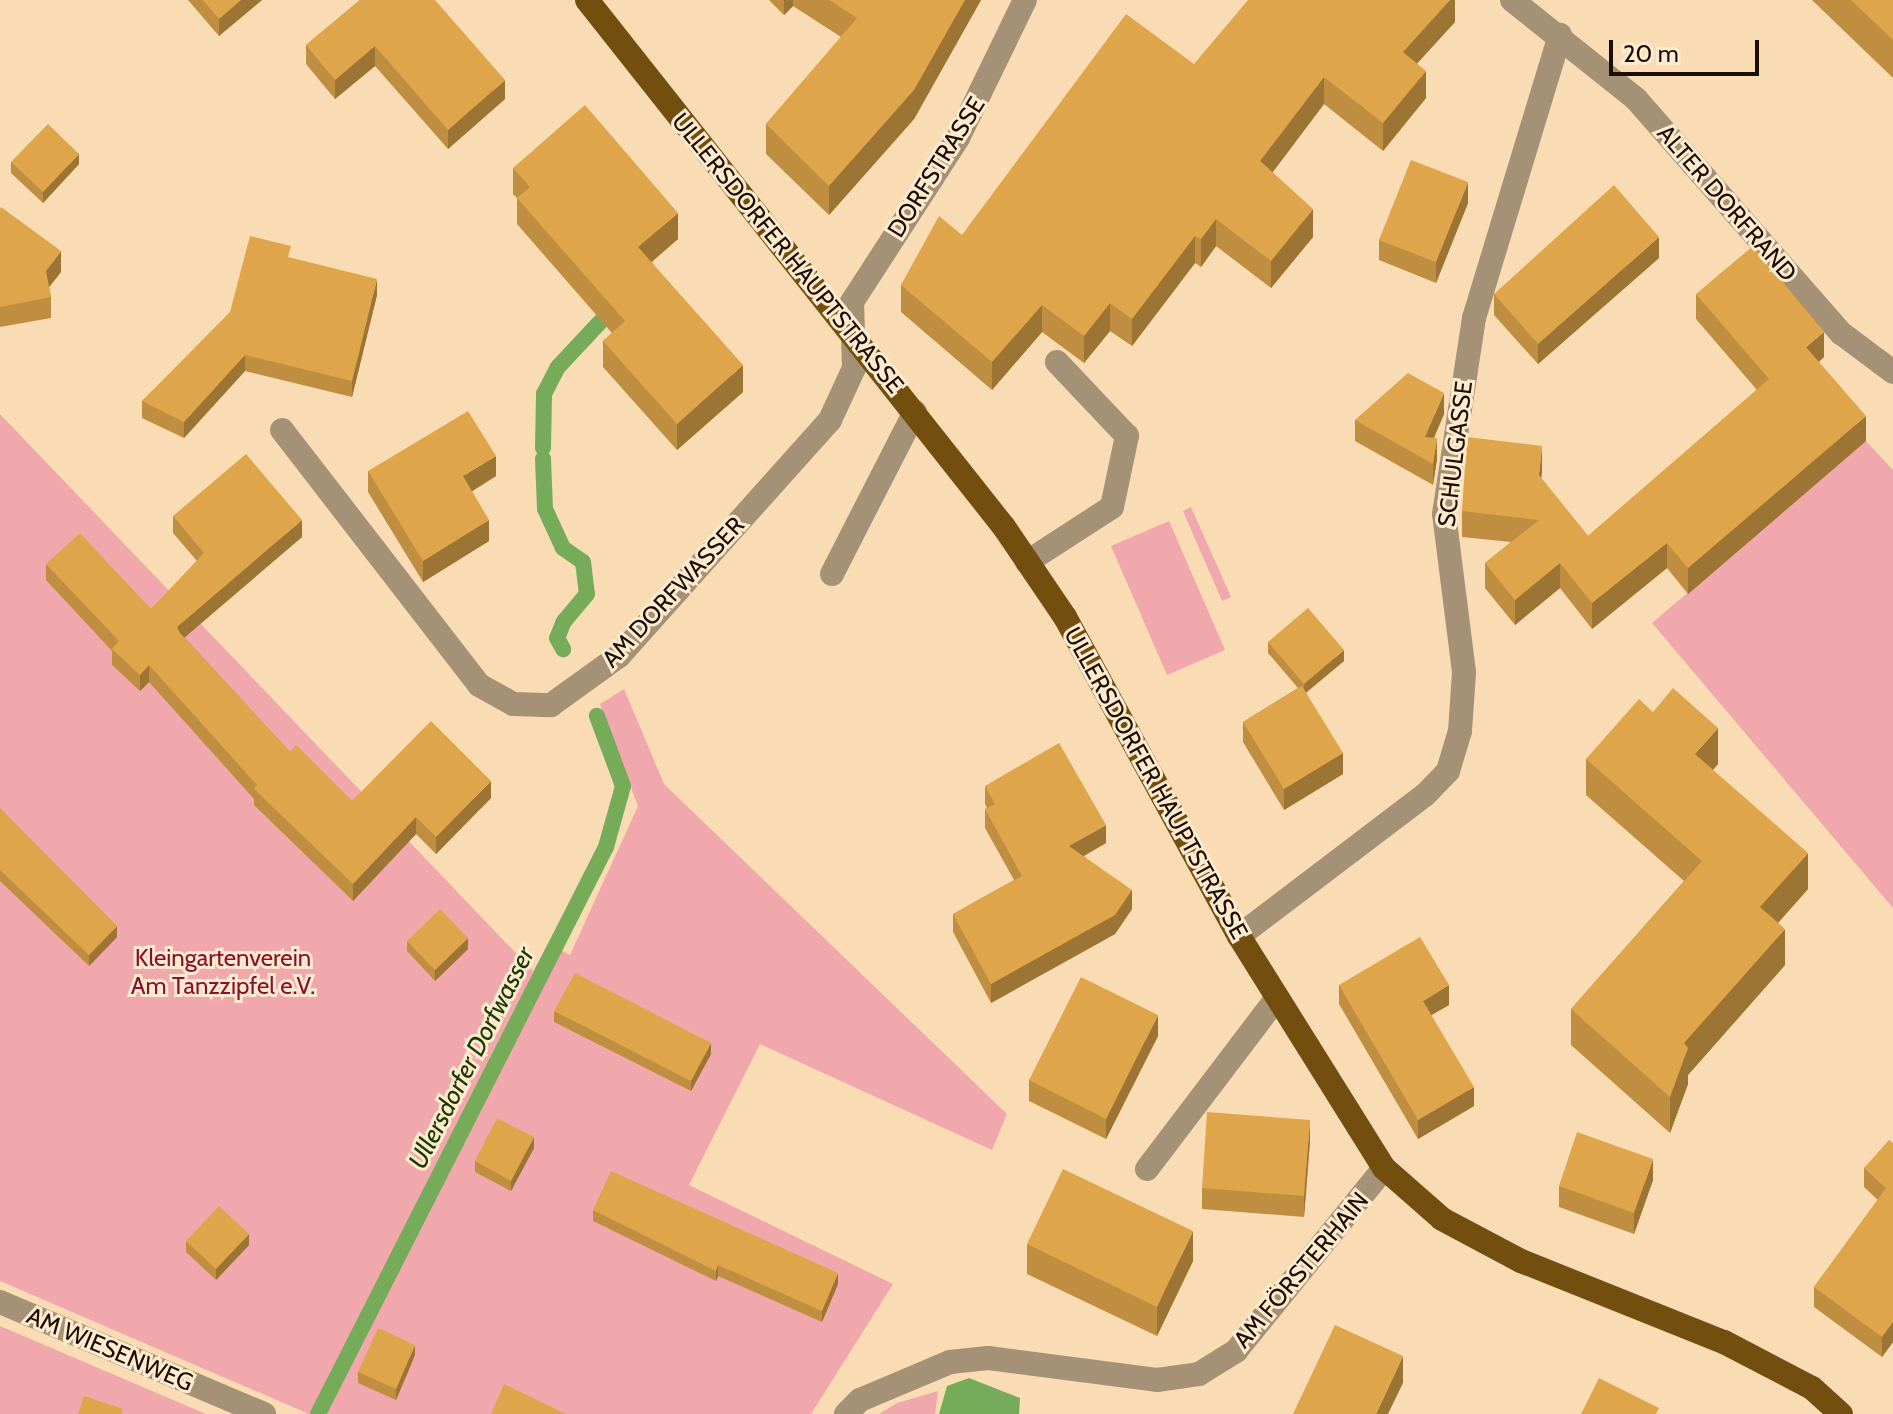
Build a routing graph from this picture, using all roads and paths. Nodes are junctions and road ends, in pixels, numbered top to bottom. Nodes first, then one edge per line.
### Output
1 (587, 0) edge
2 (1025, 0) edge
3 (1512, 0) edge
4 (1560, 35) junction
5 (849, 333) junction
6 (1057, 362) dead end
7 (1893, 372) edge
8 (915, 412) junction
9 (282, 430) dead end
10 (1027, 562) junction
11 (832, 574) dead end
12 (1239, 936) junction
13 (1277, 998) junction
14 (1384, 1168) junction
15 (1147, 1169) dead end
16 (0, 1302) edge
17 (264, 1414) edge
18 (846, 1414) edge
19 (1841, 1414) edge

1 - 5 main road, ULLERSDORFER HAUPTSTRASSE
2 - 5 street, DORFSTRASSE
3 - 4 street
4 - 7 street, ALTER DORFRAND
4 - 12 street, SCHULGASSE
5 - 8 main road, ULLERSDORFER HAUPTSTRASSE
5 - 9 street, AM DORFWASSER
6 - 10 street
8 - 10 main road, ULLERSDORFER HAUPTSTRASSE
8 - 11 street
10 - 12 main road, ULLERSDORFER HAUPTSTRASSE
12 - 13 main road, ULLERSDORFER HAUPTSTRASSE
13 - 14 main road, ULLERSDORFER HAUPTSTRASSE
13 - 15 street
14 - 18 street, AM FÖRSTERHAIN
14 - 19 main road, ULLERSDORFER HAUPTSTRASSE
16 - 17 street, AM WIESENWEG

